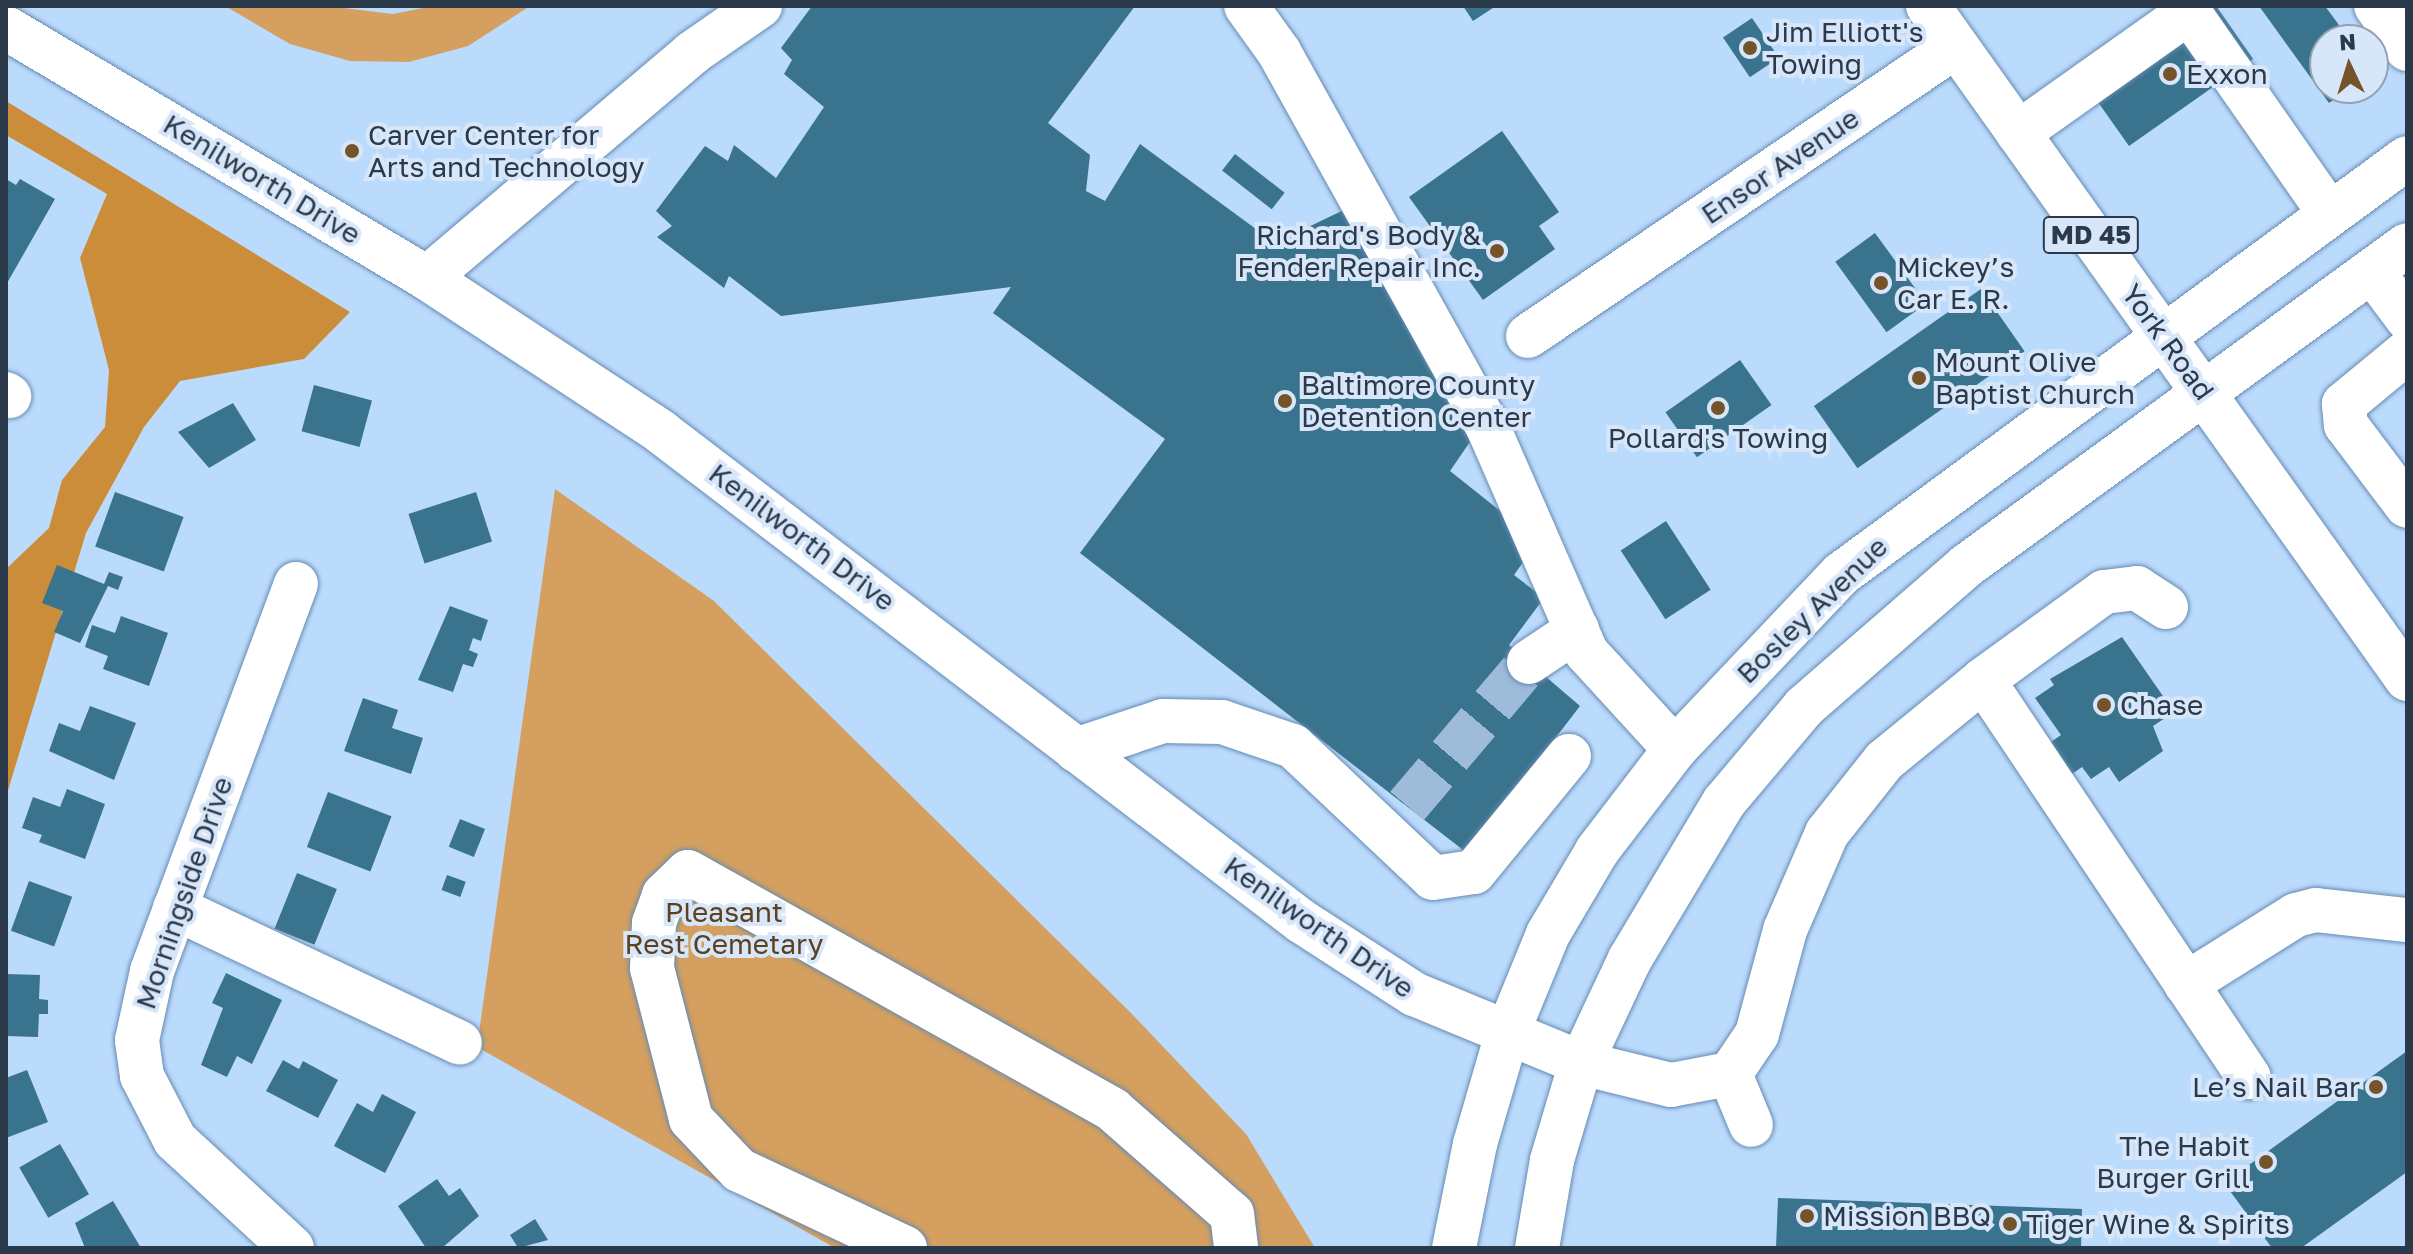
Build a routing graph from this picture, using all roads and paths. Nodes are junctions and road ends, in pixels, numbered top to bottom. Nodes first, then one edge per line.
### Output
1 (760, 6) edge
2 (1246, 6) edge
3 (1928, 6) edge
4 (2376, 6) edge
5 (6, 28) edge
6 (1956, 46) junction
7 (2407, 49) edge
8 (2018, 133) junction
9 (2407, 158) edge
10 (2330, 214) junction
11 (2407, 245) edge
12 (2372, 271) junction
13 (427, 278) junction
14 (2407, 318) edge
15 (1528, 336) dead end
16 (2163, 337) junction
17 (2407, 352) edge
18 (2203, 393) junction
19 (2407, 506) edge
20 (296, 584) dead end
21 (2166, 607) dead end
22 (1577, 630) junction
23 (1529, 662) tunnel mouth
24 (2405, 673) edge
25 (1983, 680) junction
26 (1675, 749) junction
27 (1076, 750) junction
28 (1569, 756) dead end
29 (175, 908) junction
30 (2407, 920) edge
31 (2186, 984) junction
32 (1507, 1034) junction
33 (460, 1043) dead end
34 (1581, 1063) junction
35 (1730, 1074) junction
36 (2249, 1077) dead end
37 (1751, 1125) dead end
38 (292, 1248) edge
39 (905, 1248) edge
40 (1236, 1248) edge
41 (1454, 1248) edge
42 (1537, 1248) edge

1 - 13 main road
2 - 22 main road
3 - 6 main road, York Road / MD 45
4 - 7 main road
5 - 13 main road, Kenilworth Drive
6 - 8 main road, York Road / MD 45
6 - 15 main road, Ensor Avenue
8 - 10 main road
8 - 16 main road, York Road / MD 45
9 - 10 main road, Bosley Avenue
10 - 16 main road, Bosley Avenue
11 - 12 main road
12 - 14 main road
12 - 18 main road
13 - 27 main road, Kenilworth Drive
16 - 18 main road, York Road / MD 45
16 - 26 main road, Bosley Avenue
17 - 19 main road
18 - 24 main road, York Road / MD 45
18 - 34 main road
20 - 29 main road, Morningside Drive
21 - 25 main road
22 - 23 main road
22 - 26 main road
25 - 31 main road
25 - 35 main road
26 - 32 main road, Bosley Avenue
27 - 28 main road
27 - 32 main road, Kenilworth Drive
29 - 33 main road
29 - 38 main road, Morningside Drive
30 - 31 main road
31 - 36 main road
32 - 34 main road, Kenilworth Drive
32 - 41 main road, Bosley Avenue
34 - 35 main road, Kenilworth Drive
34 - 42 main road
35 - 37 main road
39 - 40 main road

